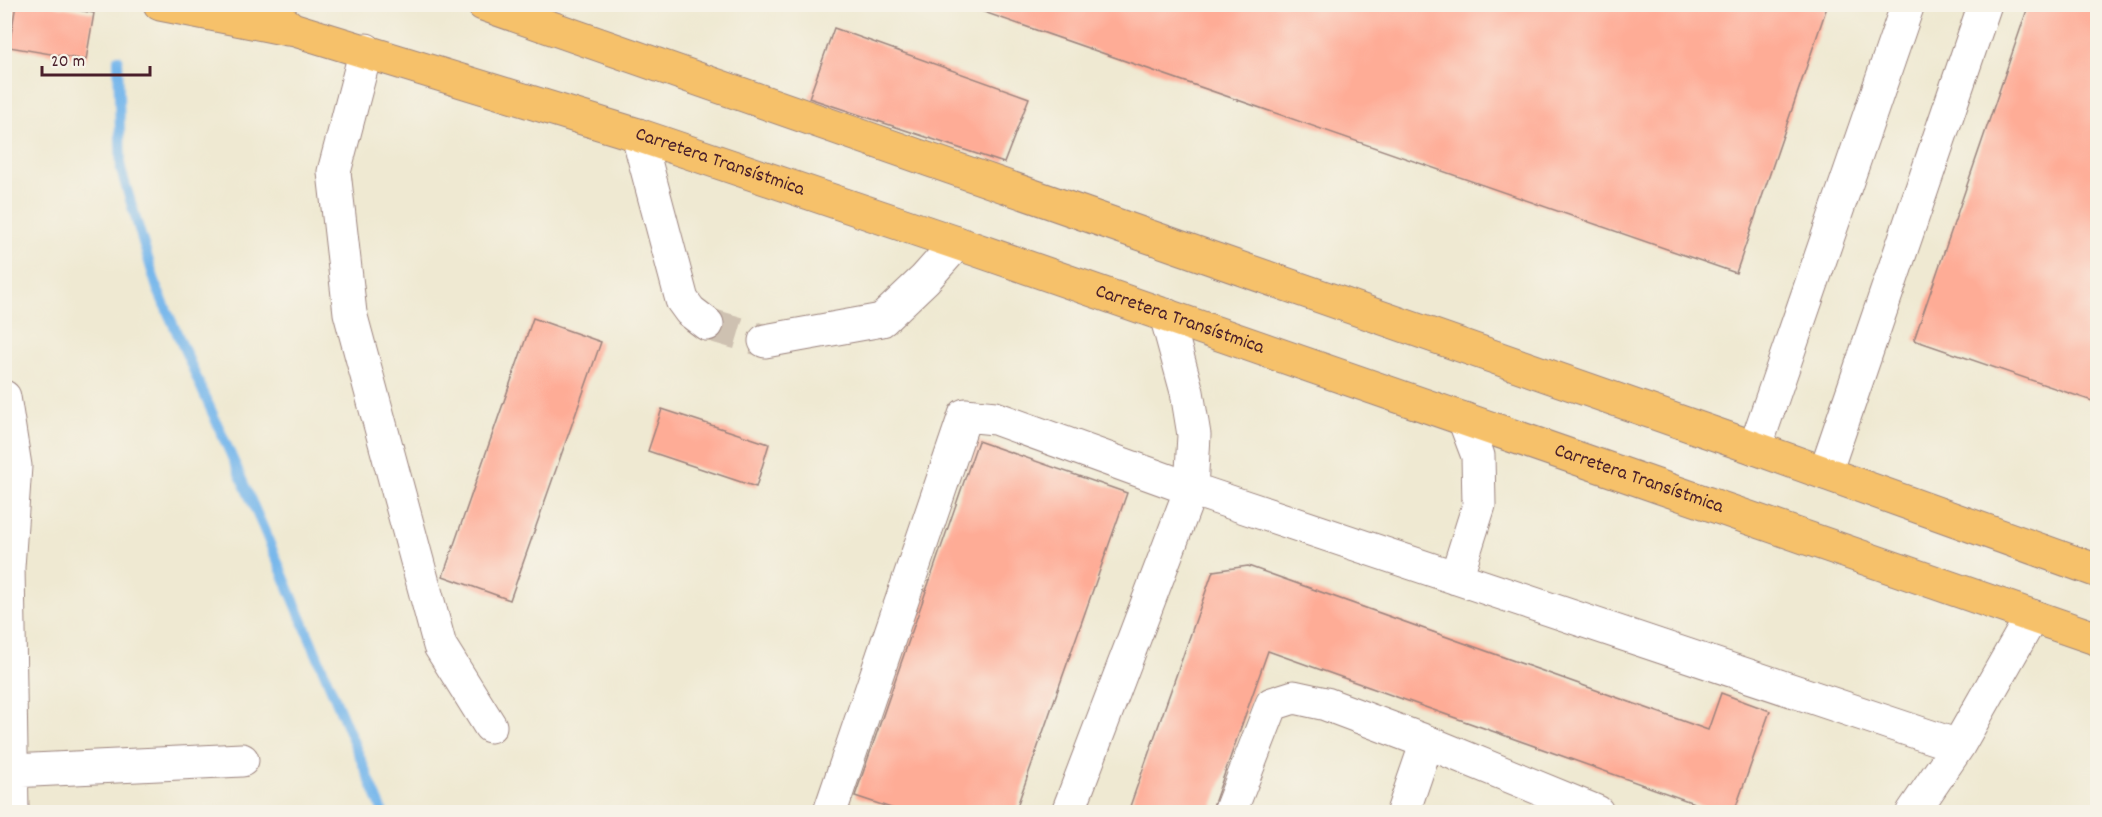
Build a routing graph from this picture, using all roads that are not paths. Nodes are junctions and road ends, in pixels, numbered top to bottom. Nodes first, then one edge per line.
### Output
1 (160, 4) edge
2 (261, 4) edge
3 (483, 4) edge
4 (1908, 4) edge
5 (1985, 4) edge
6 (292, 29) junction
7 (366, 50) junction
8 (638, 135) junction
9 (957, 243) junction
10 (1166, 315) junction
11 (707, 324) tunnel mouth
12 (765, 341) tunnel mouth
13 (4, 397) edge
14 (1464, 419) junction
15 (1755, 448) junction
16 (1825, 473) junction
17 (1191, 489) junction
18 (6, 566) edge
19 (2097, 571) edge
20 (1456, 578) junction
21 (2032, 616) junction
22 (2097, 639) edge
23 (490, 726) dead end
24 (1427, 742) junction
25 (1958, 747) junction
26 (242, 760) dead end
27 (12, 771) junction
28 (831, 809) dead end
29 (12, 813) edge
30 (1068, 813) edge
31 (1230, 813) edge
32 (1403, 813) edge
33 (1597, 813) edge
34 (1913, 813) edge

1 - 6 main road
2 - 6 main road, Carretera Transístmica
3 - 15 main road
4 - 15 street
5 - 16 street
6 - 7 main road, Carretera Transístmica
7 - 8 main road, Carretera Transístmica
7 - 23 street
8 - 9 main road, Carretera Transístmica
8 - 11 street
9 - 10 main road, Carretera Transístmica
9 - 12 street
10 - 14 main road, Carretera Transístmica
10 - 17 street
13 - 18 street
14 - 20 street
14 - 21 main road, Carretera Transístmica
15 - 16 main road
16 - 19 main road
17 - 20 street
17 - 28 street
17 - 30 street
18 - 27 street
20 - 25 street
21 - 22 main road, Carretera Transístmica
21 - 25 street
24 - 31 street
24 - 32 street
24 - 33 street
25 - 34 street
26 - 27 street
27 - 29 street

